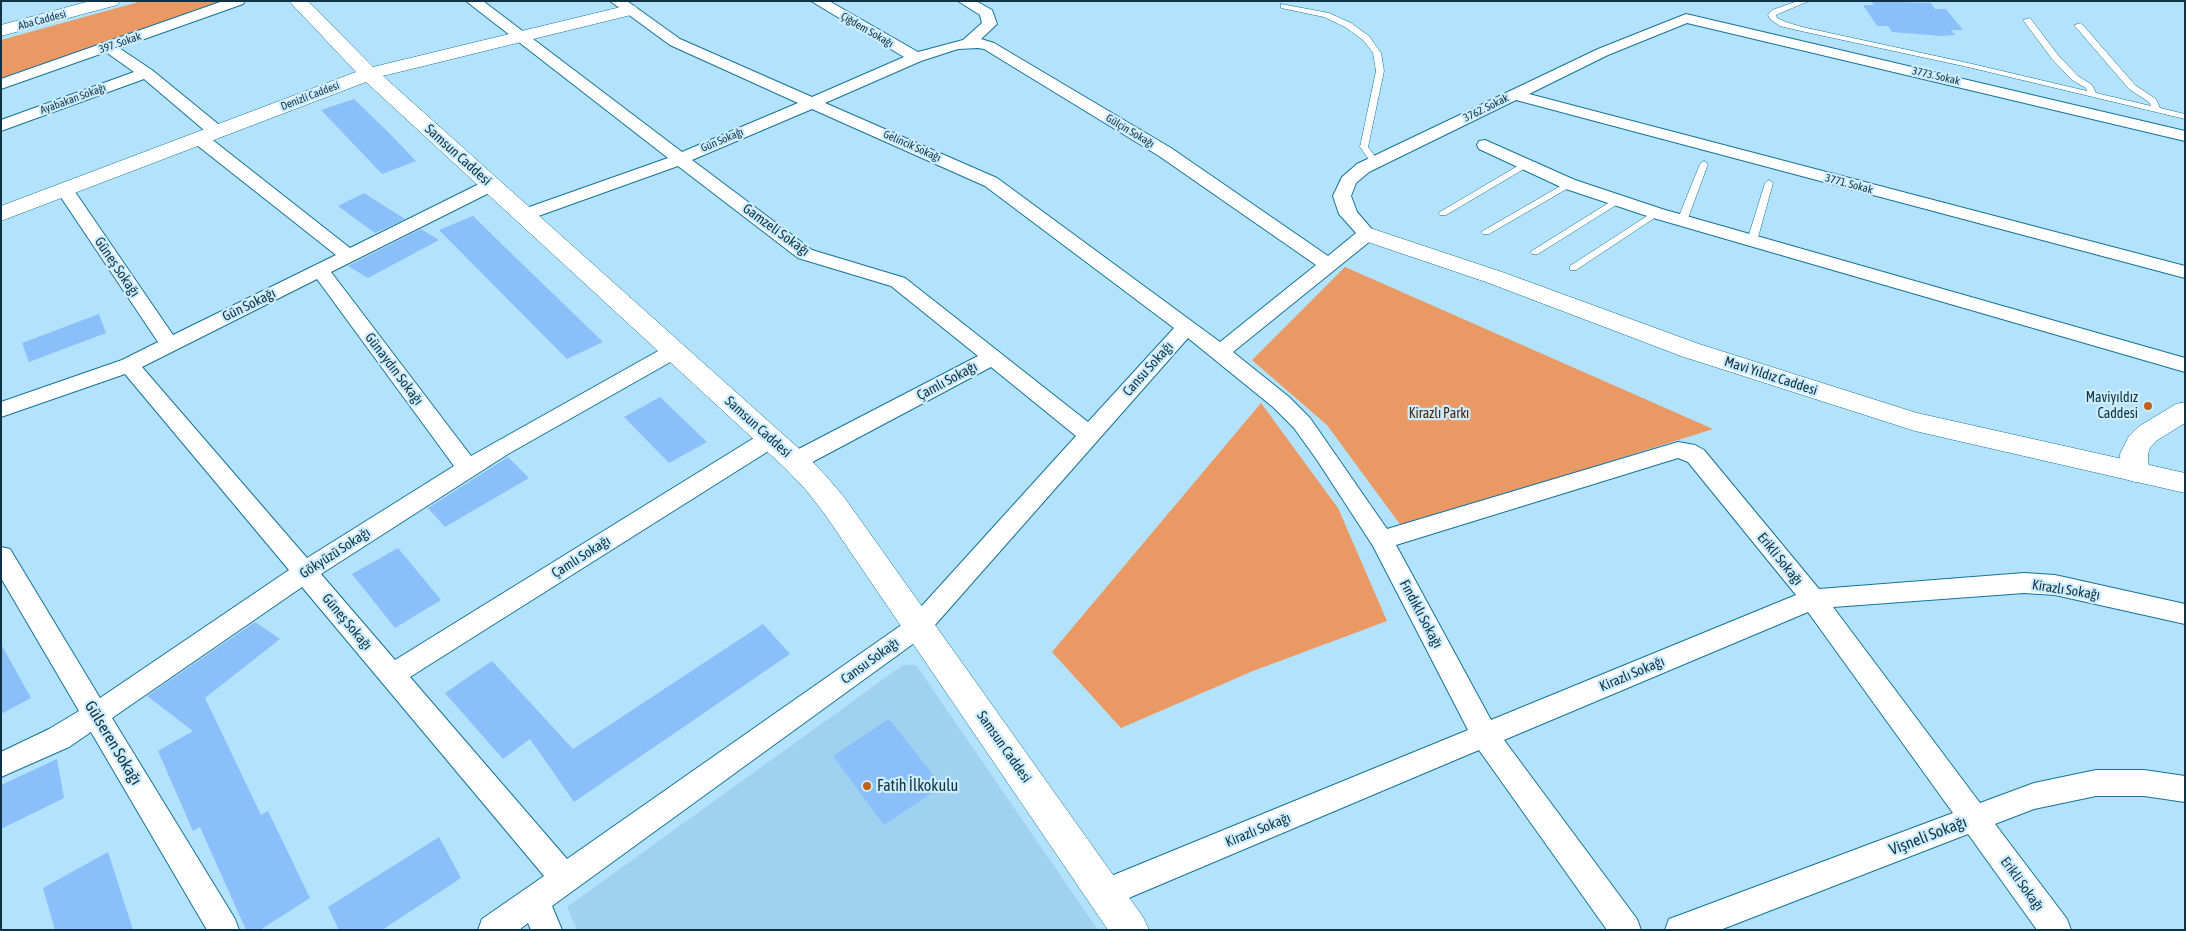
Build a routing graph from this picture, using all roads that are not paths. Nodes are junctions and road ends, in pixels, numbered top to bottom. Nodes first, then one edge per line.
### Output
1 (111, 1) edge
2 (238, 1) edge
3 (472, 1) edge
4 (818, 1) edge
5 (965, 1) edge
6 (1806, 1) edge
7 (301, 2) edge
8 (623, 6) edge
9 (1284, 6) dead end
10 (1686, 18) joint
11 (2026, 20) dead end
12 (2078, 25) dead end
13 (1, 32) edge
14 (520, 37) junction
15 (968, 43) junction
16 (108, 47) junction
17 (916, 58) junction
18 (146, 73) junction
19 (369, 74) junction
20 (1, 84) edge
21 (2092, 94) junction
22 (1514, 95) junction
23 (811, 102) junction
24 (2156, 110) junction
25 (2185, 117) edge
26 (1, 126) edge
27 (208, 135) junction
28 (2185, 136) edge
29 (1485, 146) dead end
30 (680, 159) junction
31 (1375, 162) junction
32 (1526, 164) junction
33 (1704, 164) dead end
34 (1769, 183) dead end
35 (1569, 184) junction
36 (491, 185) junction
37 (65, 190) junction
38 (1618, 200) junction
39 (1656, 213) junction
40 (1, 214) edge
41 (1443, 214) dead end
42 (524, 215) junction
43 (1682, 221) junction
44 (1486, 232) dead end
45 (1366, 234) junction
46 (1752, 241) junction
47 (1535, 252) dead end
48 (349, 256) junction
49 (1329, 265) junction
50 (1573, 268) dead end
51 (320, 270) junction
52 (2185, 272) edge
53 (1186, 326) junction
54 (170, 345) junction
55 (674, 351) junction
56 (1220, 352) junction
57 (993, 357) junction
58 (129, 365) junction
59 (2185, 365) edge
60 (1, 410) edge
61 (2185, 411) edge
62 (1090, 434) junction
63 (770, 438) junction
64 (795, 461) junction
65 (468, 469) junction
66 (2135, 472) junction
67 (2185, 483) edge
68 (1382, 540) junction
69 (1, 557) edge
70 (305, 572) junction
71 (1813, 599) junction
72 (2185, 614) edge
73 (919, 626) junction
74 (392, 674) junction
75 (96, 715) junction
76 (1485, 736) junction
77 (1, 765) edge
78 (2185, 789) edge
79 (1974, 818) junction
80 (565, 879) junction
81 (1105, 893) junction
82 (534, 902) junction
83 (224, 930) edge
84 (493, 930) edge
85 (547, 930) edge
86 (1130, 930) edge
87 (1626, 930) edge
88 (1680, 930) edge
89 (2056, 930) edge

1 - 13 street, Aba Caddesi
2 - 16 street, 397. Sokak
3 - 14 street, Gamzeli Sokağı
4 - 17 street, Çiğdem Sokağı
5 - 15 street
6 - 21 lane
7 - 19 street, Samsun Caddesi
8 - 14 street, Denizli Caddesi
8 - 23 street, Gelincik Sokağı
9 - 31 lane
10 - 22 street, 3762. Sokak
10 - 28 street, 3773. Sokak
11 - 21 lane
12 - 24 lane
14 - 19 street, Denizli Caddesi
14 - 30 street, Gamzeli Sokağı
15 - 17 street, Gülçin Sokağı
15 - 49 street, Gülçin Sokağı
16 - 18 street
16 - 20 street, 397. Sokak
17 - 23 street, Gün Sokağı
18 - 26 street, Ayabakan Sokağı
18 - 27 street
19 - 27 street, Denizli Caddesi
19 - 36 street, Samsun Caddesi
21 - 24 lane
22 - 31 street, 3762. Sokak
22 - 52 street, 3771. Sokak
23 - 30 street, Gün Sokağı
23 - 53 street, Gelincik Sokağı
24 - 25 lane
27 - 37 street, Denizli Caddesi
27 - 48 street
29 - 32 street
30 - 42 street, Gün Sokağı
30 - 57 street, Gamzeli Sokağı
31 - 45 street, 3762. Sokak
32 - 35 street
32 - 41 lane
33 - 43 lane
34 - 46 lane
35 - 38 street
35 - 44 lane
36 - 42 street, Samsun Caddesi
36 - 48 street, Gün Sokağı
37 - 40 street, Denizli Caddesi
37 - 54 street, Güneş Sokağı
38 - 39 street
38 - 47 lane
39 - 43 street
39 - 50 lane
42 - 55 street, Samsun Caddesi
43 - 46 street
45 - 49 street
45 - 66 street, Mavi Yıldız Caddesi
46 - 59 street
48 - 51 street, Gün Sokağı
49 - 56 street
51 - 54 street, Gün Sokağı
51 - 65 street, Günaydın Sokağı
53 - 56 street, Fındıklı Sokağı
53 - 62 street, Cansu Sokağı
54 - 58 street, Gün Sokağı
55 - 63 street, Samsun Caddesi
55 - 65 street, Gökyüzü Sokağı
56 - 68 street, Fındıklı Sokağı
57 - 62 street, Gamzeli Sokağı
57 - 64 street, Çamlı Sokağı
58 - 60 street, Gün Sokağı
58 - 70 street, Güneş Sokağı
61 - 66 street
62 - 73 street, Cansu Sokağı
63 - 64 street, Samsun Caddesi
63 - 74 street, Çamlı Sokağı
64 - 73 street, Samsun Caddesi
65 - 70 street, Gökyüzü Sokağı
66 - 67 street, Mavi Yıldız Caddesi
68 - 71 street, Erikli Sokağı
68 - 76 street, Fındıklı Sokağı
69 - 75 street, Gülseren Sokağı
70 - 74 street, Güneş Sokağı
70 - 75 street, Gökyüzü Sokağı
71 - 72 street, Kirazlı Sokağı
71 - 76 street, Kirazlı Sokağı
71 - 79 street, Erikli Sokağı
73 - 80 street, Cansu Sokağı
73 - 81 street, Samsun Caddesi
74 - 80 street, Güneş Sokağı
75 - 77 street, Gökyüzü Sokağı
75 - 83 street, Gülseren Sokağı
76 - 81 street, Kirazlı Sokağı
76 - 87 street, Fındıklı Sokağı
78 - 79 street, Vişneli Sokağı
79 - 88 street, Vişneli Sokağı
79 - 89 street, Erikli Sokağı
80 - 82 street, Cansu Sokağı
81 - 86 street, Samsun Caddesi
82 - 84 street, Cansu Sokağı
82 - 85 street

